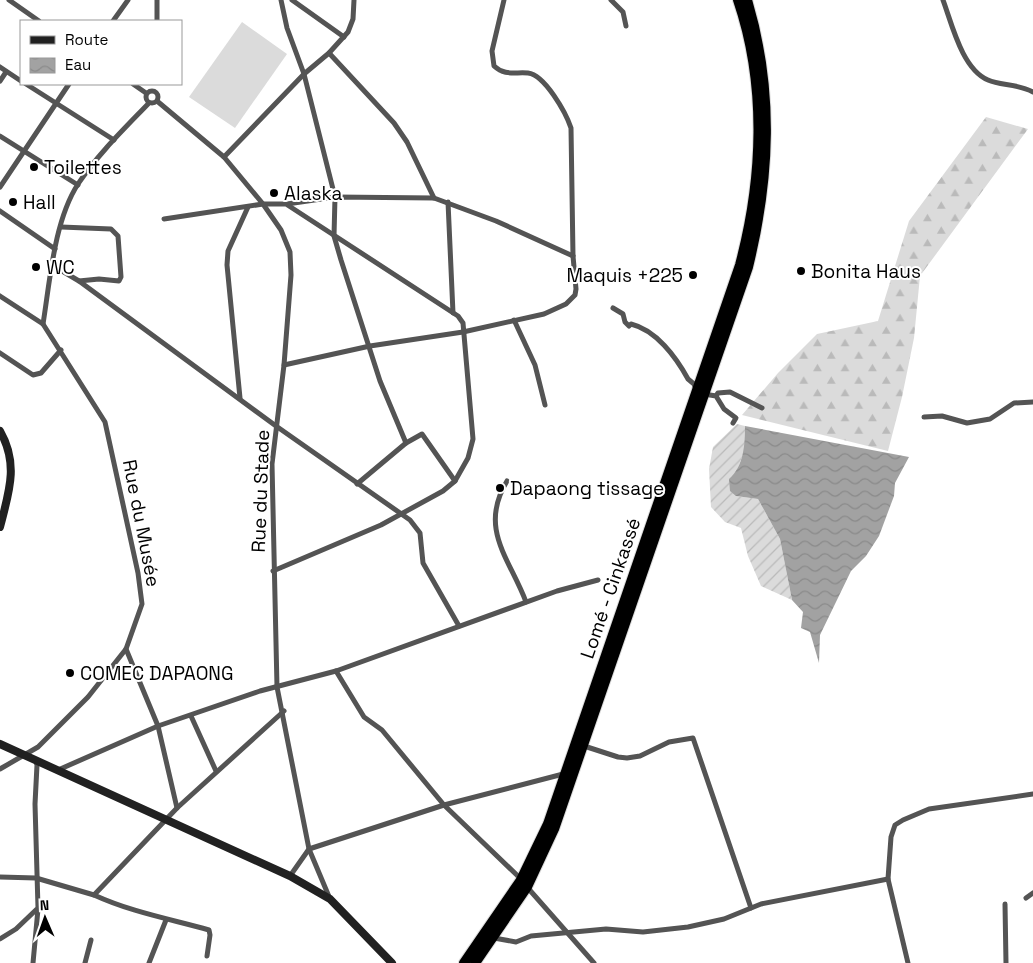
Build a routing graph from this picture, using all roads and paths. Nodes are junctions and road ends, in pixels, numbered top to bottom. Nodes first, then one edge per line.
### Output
1 (9, 0) edge
2 (128, 0) edge
3 (157, 0) edge
4 (281, 0) edge
5 (292, 0) edge
6 (354, 0) edge
7 (504, 0) edge
8 (611, 0) edge
9 (738, 0) edge
10 (747, 0) edge
11 (943, 0) edge
12 (39, 20) edge
13 (114, 20) edge
14 (157, 20) edge
15 (626, 26) dead end
16 (344, 37) junction
17 (329, 53) junction
18 (0, 67) edge
19 (6, 72) junction
20 (304, 74) junction
21 (20, 80) edge
22 (0, 81) edge
23 (28, 85) edge
24 (68, 85) edge
25 (134, 85) edge
26 (155, 85) edge
27 (154, 91) junction
28 (1033, 92) edge
29 (146, 93) junction
30 (157, 101) junction
31 (56, 102) junction
32 (149, 102) junction
33 (0, 136) edge
34 (114, 140) junction
35 (23, 152) junction
36 (224, 157) junction
37 (763, 157) junction
38 (78, 185) junction
39 (0, 187) edge
40 (334, 197) junction
41 (434, 198) junction
42 (448, 202) junction
43 (263, 204) junction
44 (286, 204) junction
45 (248, 207) junction
46 (0, 211) edge
47 (164, 219) dead end
48 (61, 227) junction
49 (334, 236) junction
50 (55, 249) junction
51 (573, 256) junction
52 (52, 265) junction
53 (79, 281) junction
54 (0, 296) edge
55 (613, 308) dead end
56 (453, 312) junction
57 (514, 320) junction
58 (43, 324) junction
59 (463, 332) junction
60 (370, 346) junction
61 (61, 350) junction
62 (0, 353) edge
63 (284, 365) junction
64 (700, 393) junction
65 (716, 396) junction
66 (240, 398) junction
67 (1033, 402) edge
68 (545, 405) dead end
69 (762, 408) dead end
70 (924, 417) dead end
71 (733, 423) dead end
72 (276, 426) junction
73 (0, 431) edge
74 (406, 444) junction
75 (455, 481) junction
76 (508, 481) dead end
77 (357, 484) junction
78 (401, 514) junction
79 (1, 518) edge
80 (0, 527) edge
81 (272, 571) junction
82 (598, 580) dead end
83 (526, 602) junction
84 (458, 626) junction
85 (126, 649) junction
86 (336, 671) junction
87 (277, 687) junction
88 (284, 711) junction
89 (191, 716) junction
90 (158, 726) junction
91 (0, 744) edge
92 (584, 746) junction
93 (25, 755) junction
94 (35, 758) junction
95 (0, 769) edge
96 (58, 770) junction
97 (216, 771) junction
98 (570, 773) junction
99 (1033, 794) edge
100 (444, 804) junction
101 (177, 808) junction
102 (167, 819) junction
103 (309, 849) junction
104 (290, 876) junction
105 (0, 877) edge
106 (36, 878) junction
107 (888, 879) junction
108 (524, 883) junction
109 (1033, 893) edge
110 (94, 895) junction
111 (1026, 898) dead end
112 (330, 899) junction
113 (1005, 904) dead end
114 (38, 908) junction
115 (751, 908) junction
116 (166, 920) junction
117 (567, 932) junction
118 (494, 938) junction
119 (0, 939) edge
120 (90, 940) dead end
121 (206, 956) dead end
122 (34, 963) edge
123 (85, 963) edge
124 (141, 963) edge
125 (150, 963) edge
126 (392, 963) edge
127 (464, 963) edge
128 (475, 963) edge
129 (594, 963) edge
130 (908, 963) edge
131 (1006, 963) edge

1 - 12 street
2 - 13 street
3 - 14 street
4 - 20 street
5 - 16 street
6 - 16 street
7 - 51 street
8 - 15 street
9 - 37 highway, Lomé - Cinkassé
10 - 37 highway, Lomé - Cinkassé
11 - 28 street
16 - 17 street
17 - 20 street
17 - 41 street
18 - 19 street
19 - 21 street
19 - 22 street
20 - 36 street
20 - 40 street
23 - 31 street
24 - 31 street
25 - 29 street
26 - 27 street
27 - 29 street
27 - 30 street
29 - 32 street
30 - 32 street
30 - 36 street, Rue du Stade
31 - 34 street
31 - 35 street
32 - 34 street
33 - 35 street
34 - 38 street
35 - 38 street
35 - 39 street
36 - 43 street, Rue du Stade
37 - 64 highway, Lomé - Cinkassé
38 - 48 street
40 - 41 street
40 - 44 street
40 - 49 street
41 - 42 street
42 - 51 street
42 - 56 street
43 - 44 street
43 - 45 street
43 - 63 street, Rue du Stade
44 - 49 street
45 - 47 street
45 - 66 street
46 - 50 street
48 - 50 street
48 - 53 street
49 - 56 street
49 - 60 street
50 - 52 street
51 - 57 street
52 - 53 street
52 - 58 street
53 - 66 street
54 - 58 street, Rue du Musée
55 - 64 street
56 - 59 street
57 - 59 street
57 - 68 street
58 - 61 street, Rue du Musée
59 - 60 street
59 - 75 street
60 - 63 street
60 - 74 street
61 - 62 street
61 - 85 street, Rue du Musée
63 - 72 street, Rue du Stade
64 - 65 street
64 - 92 highway, Lomé - Cinkassé
64 - 98 highway, Lomé - Cinkassé
65 - 69 street
65 - 71 street
66 - 72 street
67 - 70 street
72 - 77 street
72 - 81 street, Rue du Stade
73 - 79 street
74 - 75 street
74 - 77 street
75 - 78 street
76 - 83 street
77 - 78 street
78 - 81 street
78 - 84 street
79 - 80 street
81 - 87 street, Rue du Stade
82 - 83 street
83 - 84 street
84 - 86 street
85 - 90 street
85 - 93 street, Rue du Musée
86 - 87 street
86 - 100 street
87 - 88 street, Rue du Stade
87 - 89 street
88 - 97 street
88 - 103 street, Rue du Stade
89 - 90 street
89 - 97 street
90 - 96 street
90 - 101 street
91 - 93 street
92 - 98 highway, Lomé - Cinkassé
92 - 115 street
93 - 94 street
93 - 95 street, Rue du Musée
94 - 96 street
94 - 106 street
96 - 102 street
97 - 101 street
98 - 100 street
98 - 108 highway, Lomé - Cinkassé
99 - 107 street
100 - 103 street
100 - 108 street
101 - 102 street
102 - 104 street
102 - 110 street
103 - 104 street
103 - 112 street, Rue du Stade
104 - 112 street
105 - 106 street
106 - 110 street
106 - 114 street
107 - 115 street
107 - 130 street
108 - 117 street
108 - 118 highway, Lomé - Cinkassé
108 - 127 highway, Lomé - Cinkassé
109 - 111 street
110 - 116 street
112 - 126 street
113 - 131 street
114 - 119 street
114 - 122 street
115 - 117 street
116 - 121 street
116 - 125 street
117 - 118 street
117 - 129 street
118 - 128 highway, Lomé - Cinkassé
120 - 123 street
124 - 125 street

